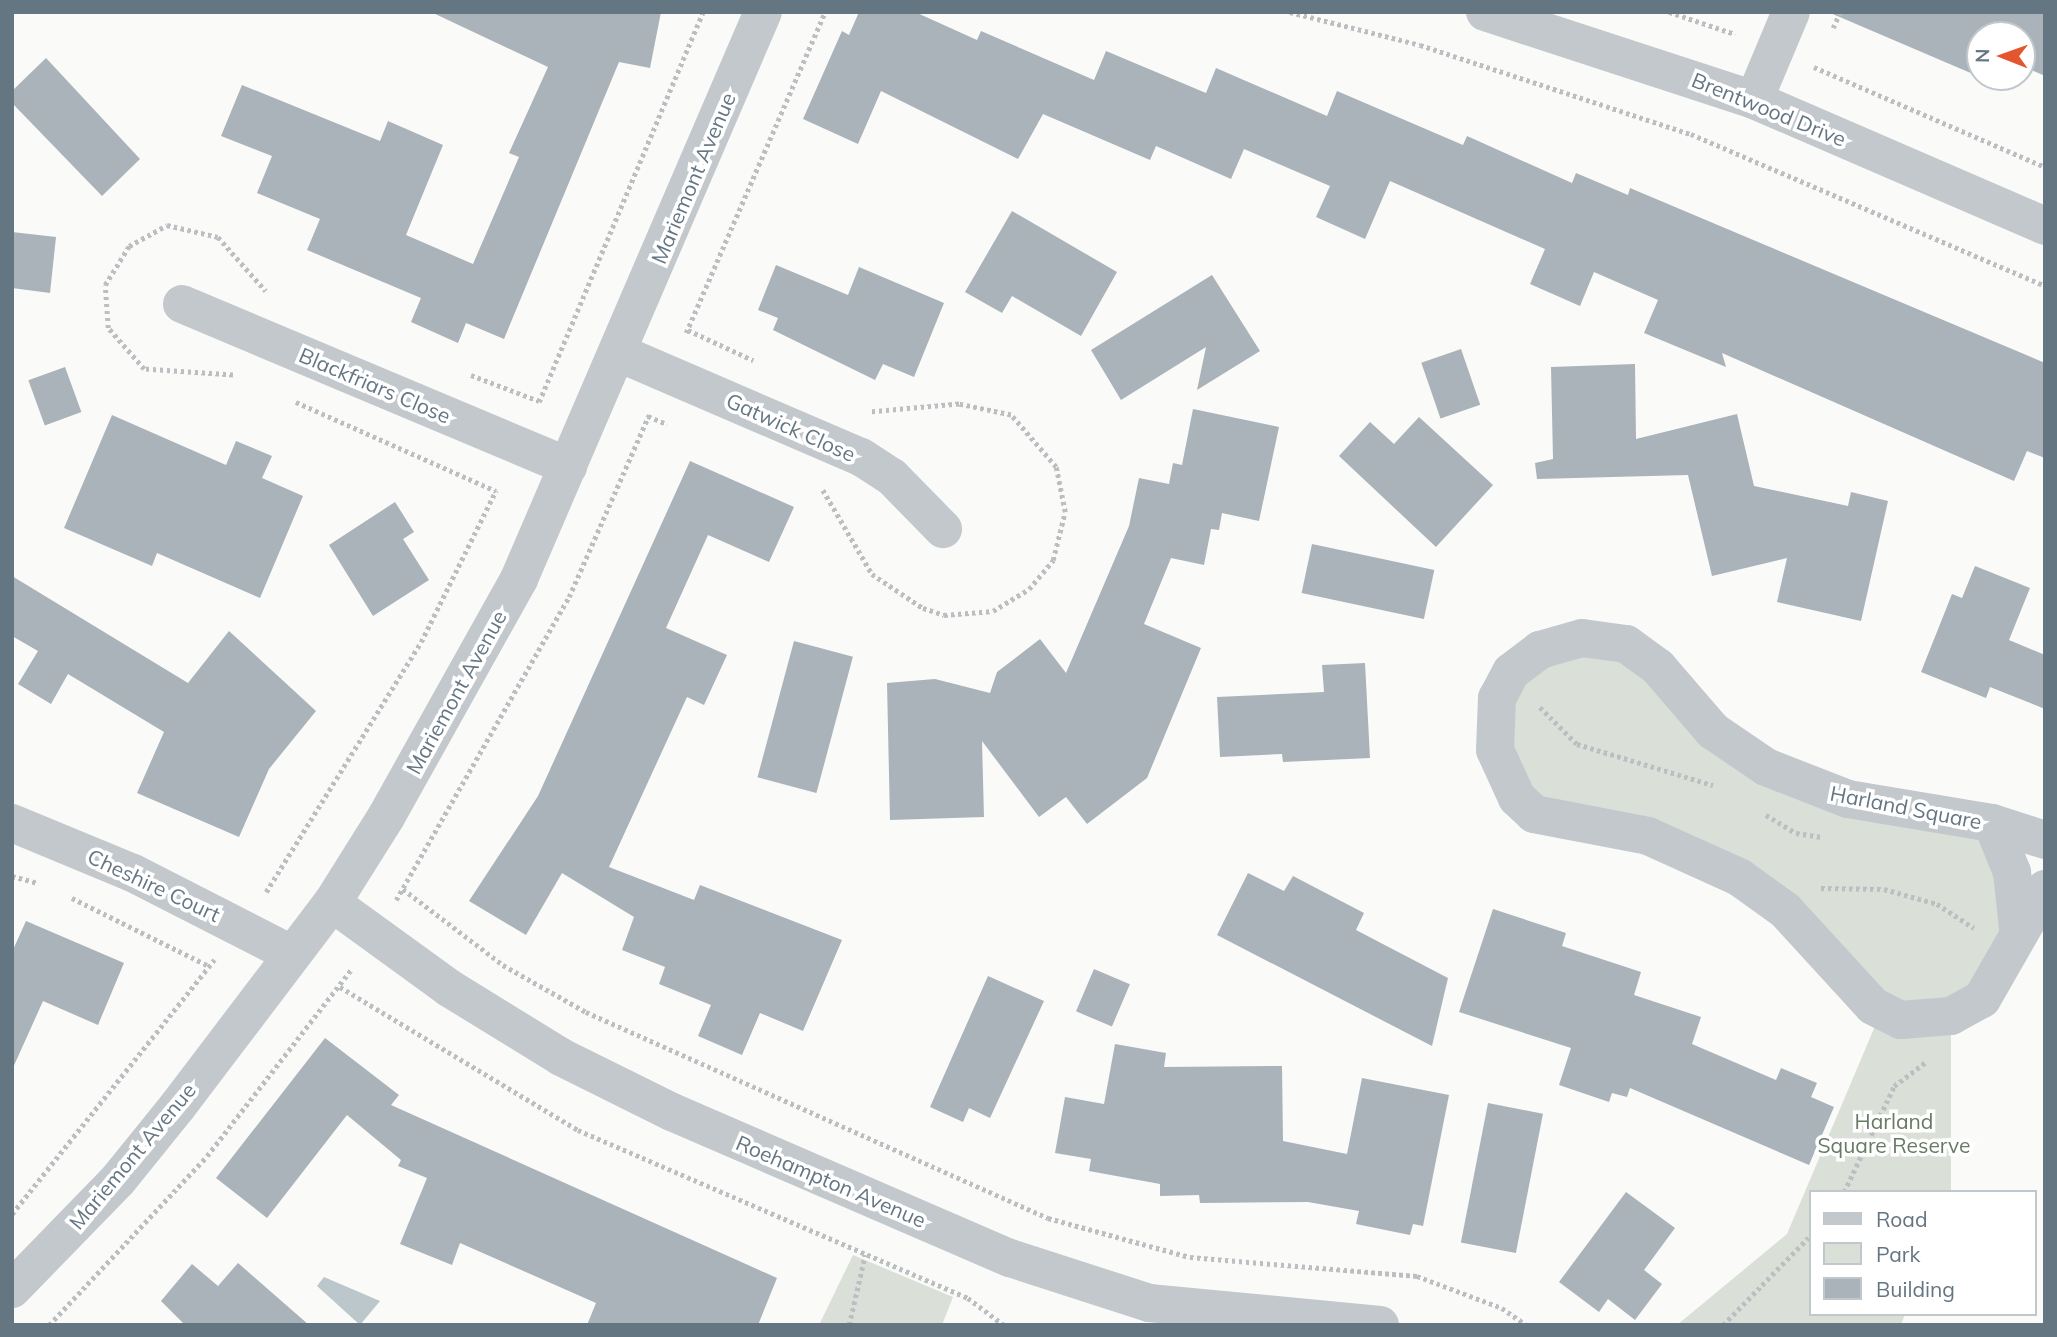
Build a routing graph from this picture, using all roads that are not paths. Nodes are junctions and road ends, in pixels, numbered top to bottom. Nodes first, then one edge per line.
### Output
1 (763, 12) edge
2 (1485, 12) edge
3 (1791, 12) edge
4 (1754, 100) junction
5 (2045, 226) edge
6 (182, 304) dead end
7 (619, 353) junction
8 (568, 466) junction
9 (943, 529) dead end
10 (12, 823) edge
11 (1992, 823) junction
12 (2045, 840) edge
13 (2045, 889) edge
14 (332, 904) junction
15 (2018, 928) junction
16 (292, 954) junction
17 (12, 1289) edge
18 (1380, 1325) edge

1 - 7 street, Mariemont Avenue
2 - 4 street, Brentwood Drive
3 - 4 street
4 - 5 street, Brentwood Drive
6 - 8 street, Blackfriars Close
7 - 8 street, Mariemont Avenue
7 - 9 street, Gatwick Close
8 - 14 street, Mariemont Avenue
10 - 16 street, Cheshire Court
11 - 12 street, Harland Square
11 - 15 street, Harland Square
11 - 15 street, Harland Square
13 - 15 street
14 - 16 street, Mariemont Avenue
14 - 18 street, Roehampton Avenue
16 - 17 street, Mariemont Avenue

